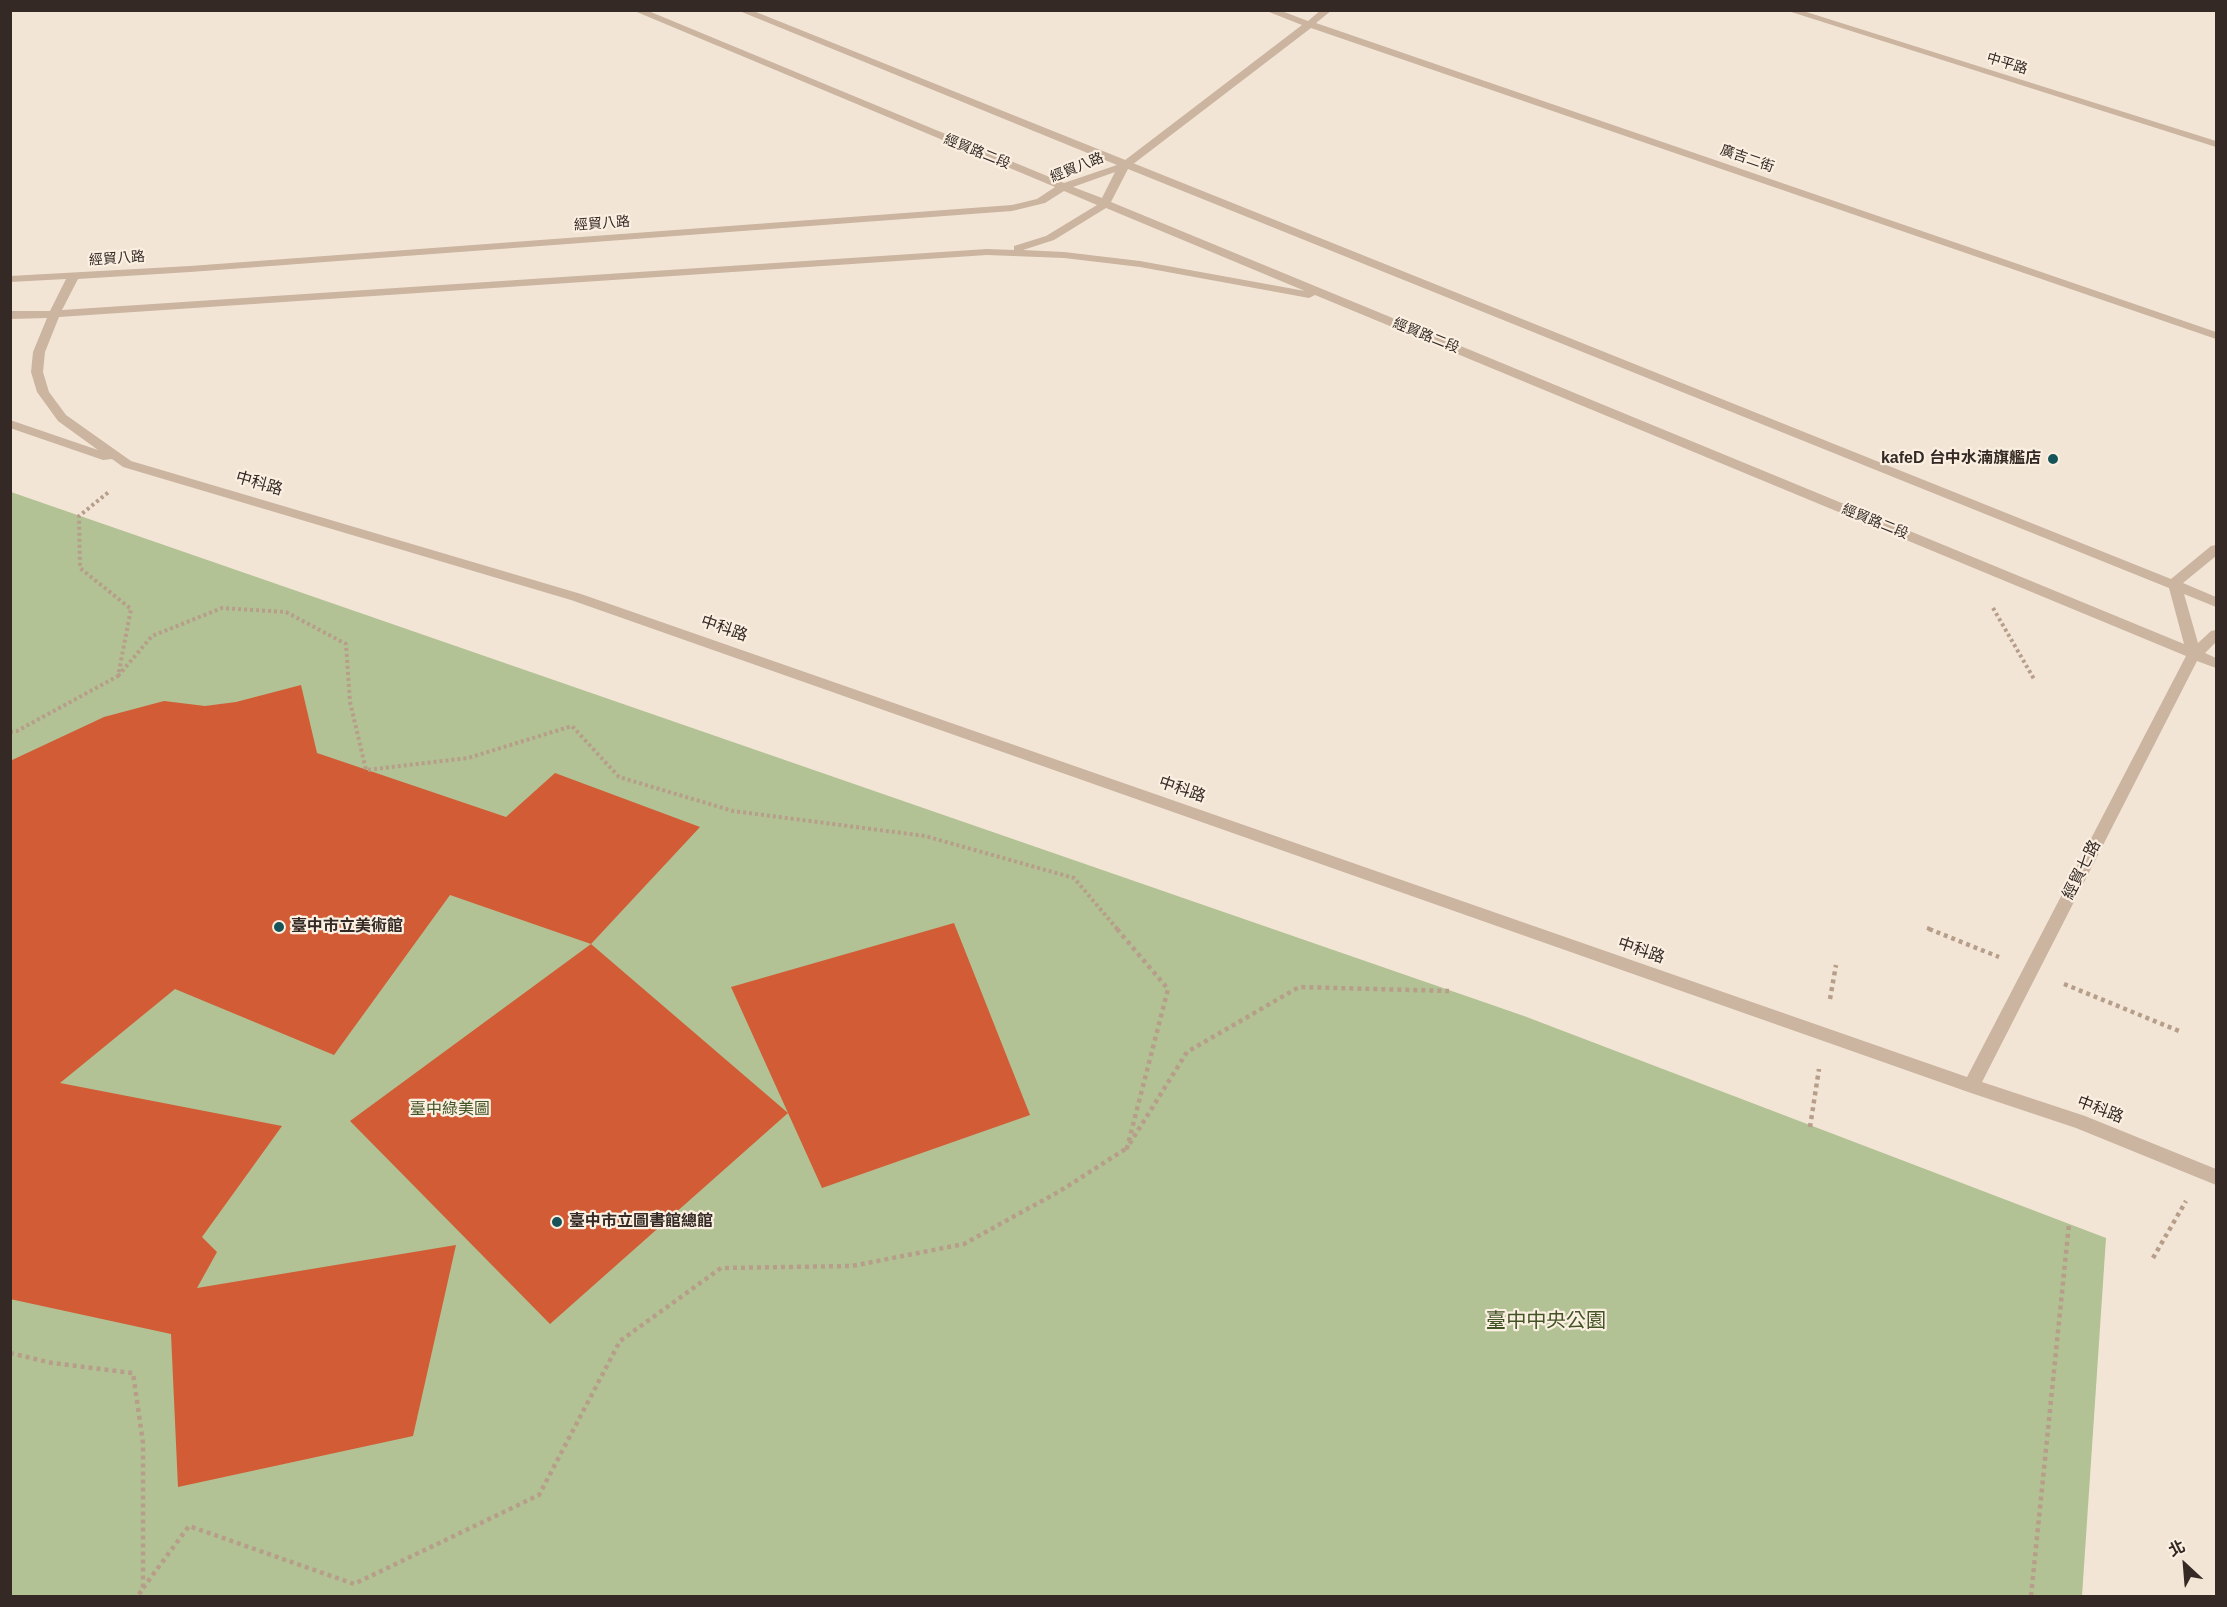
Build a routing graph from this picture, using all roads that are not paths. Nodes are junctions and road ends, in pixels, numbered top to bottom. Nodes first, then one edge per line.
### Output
1 (636, 10) edge
2 (741, 10) edge
3 (1268, 10) edge
4 (1328, 10) edge
5 (1789, 10) edge
6 (1310, 25) junction
7 (2217, 144) edge
8 (1124, 166) junction
9 (1062, 187) junction
10 (1104, 205) junction
11 (987, 252) junction
12 (73, 277) junction
13 (10, 279) edge
14 (1347, 303) junction
15 (54, 314) junction
16 (10, 315) edge
17 (2217, 336) edge
18 (10, 424) edge
19 (127, 464) junction
20 (2217, 549) edge
21 (2174, 584) junction
22 (2217, 602) edge
23 (2217, 635) edge
24 (2194, 654) junction
25 (2217, 663) edge
26 (1971, 1086) junction
27 (2217, 1177) edge

1 - 9 street, 經貿路二段
2 - 8 street
3 - 6 street, 廣吉二街
4 - 6 street, 經貿八路
5 - 7 street, 中平路
6 - 8 street, 經貿八路
6 - 17 street, 廣吉二街
8 - 9 street, 經貿八路
8 - 10 street, 經貿八路
8 - 21 street
9 - 10 street, 經貿路二段
9 - 12 street, 經貿八路
10 - 11 street
10 - 14 street, 經貿路二段
11 - 14 street
11 - 15 street
12 - 13 street
12 - 15 street, 中科路
14 - 24 street, 經貿路二段
15 - 16 street
15 - 19 street, 中科路
18 - 19 street, 中科路
19 - 26 street, 中科路
20 - 21 street
21 - 22 street
21 - 24 street
23 - 24 street, 經貿七路
24 - 25 street, 經貿路二段
24 - 26 street, 經貿七路
26 - 27 street, 中科路

